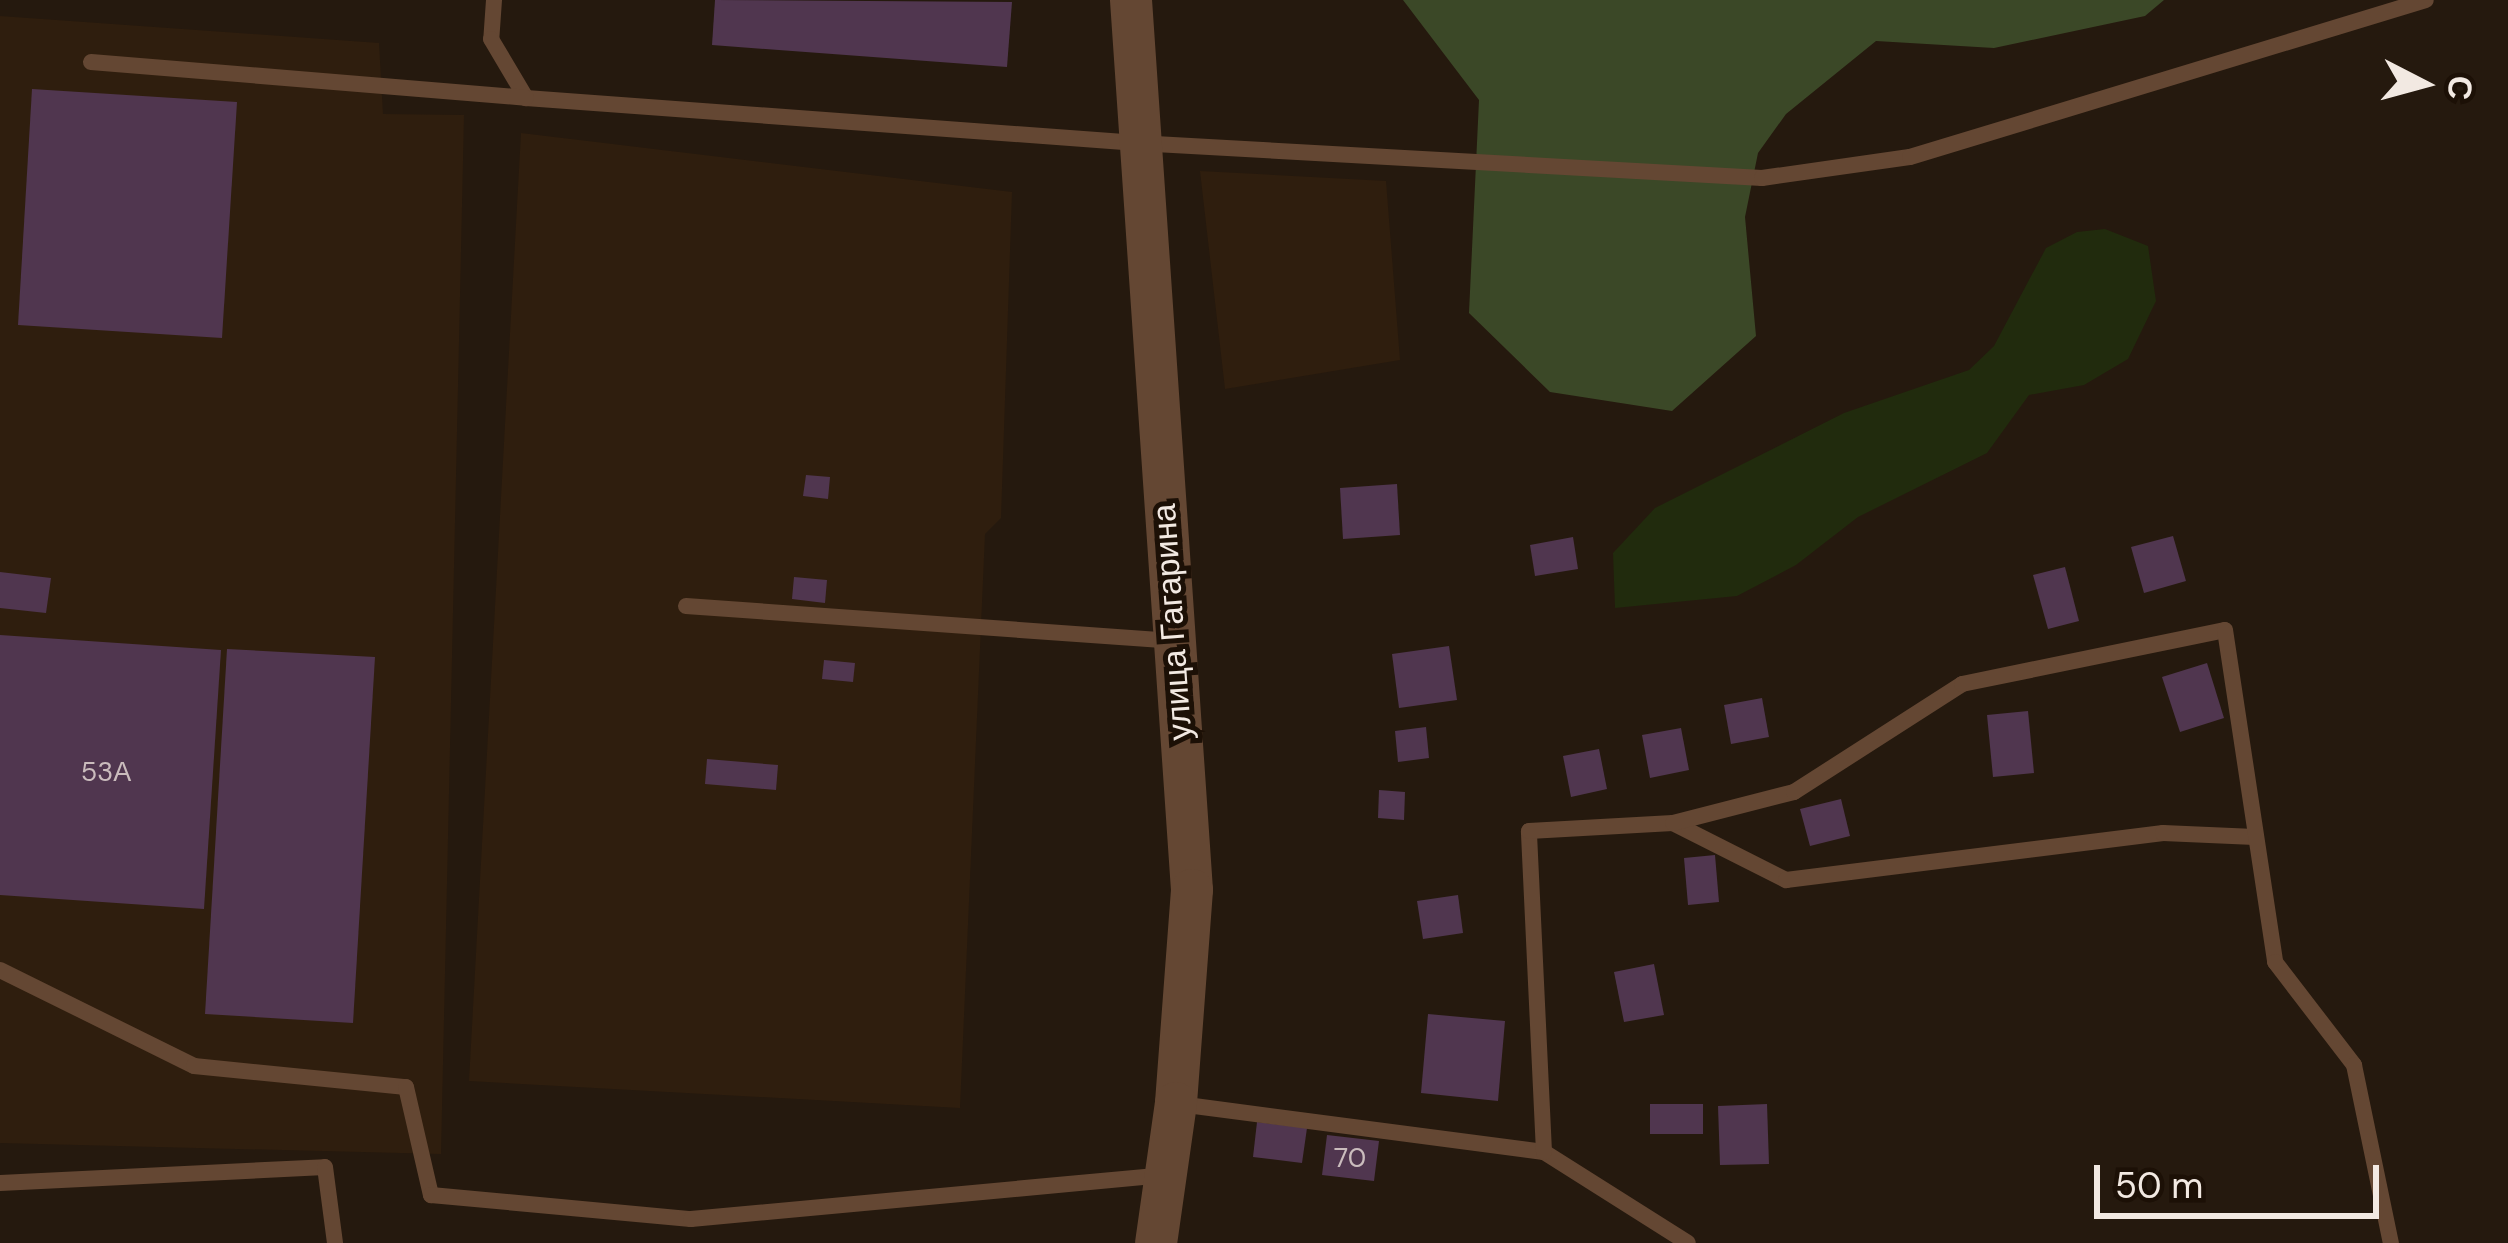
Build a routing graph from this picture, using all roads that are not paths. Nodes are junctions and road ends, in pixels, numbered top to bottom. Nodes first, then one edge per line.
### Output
1 (494, 0) edge
2 (1131, 0) edge
3 (2426, 0) edge
4 (91, 62) dead end
5 (526, 98) junction
6 (1137, 142) junction
7 (686, 606) dead end
8 (1174, 641) junction
9 (1673, 824) junction
10 (2255, 837) junction
11 (0, 970) edge
12 (1176, 1103) junction
13 (1544, 1152) junction
14 (1168, 1175) junction
15 (0, 1183) edge
16 (335, 1243) edge
17 (1156, 1243) edge
18 (1688, 1243) edge
19 (2392, 1243) edge

1 - 5 lane
2 - 6 street, улица Гагарина
3 - 6 lane
4 - 5 lane
5 - 6 lane
6 - 8 street, улица Гагарина
7 - 8 lane
8 - 12 street, улица Гагарина
9 - 10 lane
9 - 10 lane
9 - 13 lane
10 - 19 lane
11 - 14 lane
12 - 13 lane
12 - 14 street, улица Гагарина
13 - 18 lane
14 - 17 street, улица Гагарина
15 - 16 lane

